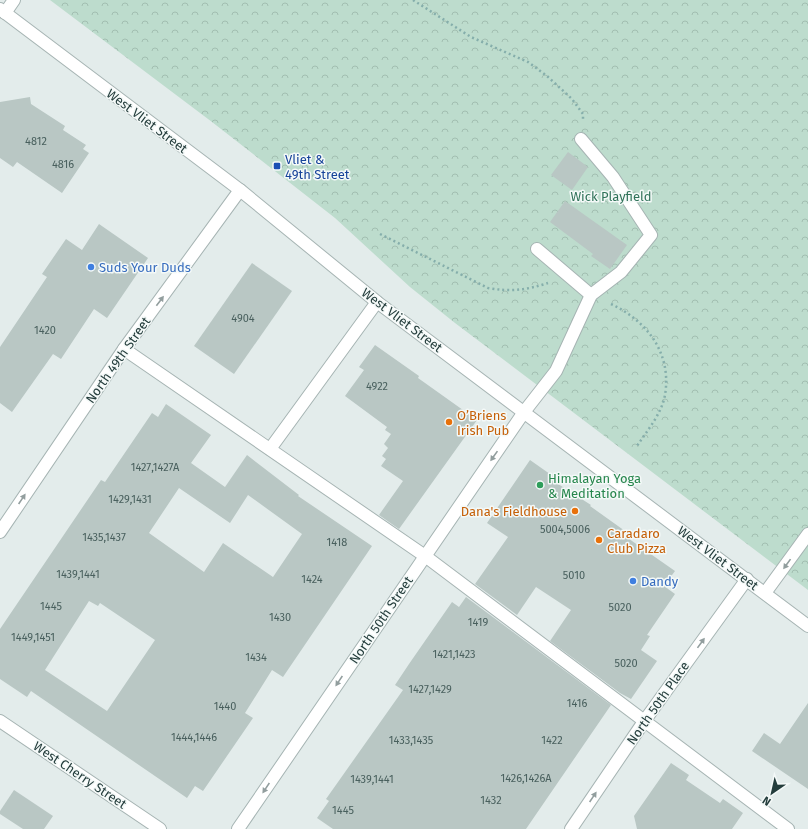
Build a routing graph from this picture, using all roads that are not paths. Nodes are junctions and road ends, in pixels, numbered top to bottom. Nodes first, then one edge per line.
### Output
1 (14, 0) edge
2 (2, 11) edge
3 (581, 139) road end
4 (240, 190) junction
5 (537, 249) dead end
6 (591, 295) junction
7 (377, 302) junction
8 (124, 349) junction
9 (524, 412) junction
10 (270, 449) junction
11 (0, 532) edge
12 (808, 534) edge
13 (425, 556) junction
14 (747, 579) junction
15 (765, 594) junction
16 (808, 626) edge
17 (645, 720) junction
18 (0, 721) edge
19 (160, 829) edge
20 (238, 829) edge
21 (571, 829) edge
22 (788, 829) edge

1 - 2 street
2 - 4 street, West Vliet Street
3 - 6 street
4 - 7 street, West Vliet Street
8 -> 4 street, North 49th Street
5 - 6 street
6 - 9 street, North 50th Street
7 - 9 street, West Vliet Street
7 - 10 street
8 - 10 street
11 -> 8 street, North 49th Street
9 -> 13 street, North 50th Street
9 - 14 street, West Vliet Street
10 - 13 street
12 -> 15 street
13 - 17 street
13 -> 20 street, North 50th Street
14 - 15 street, West Vliet Street
17 -> 14 street, North 50th Place
15 - 16 street, West Vliet Street
21 -> 17 street, North 50th Place
17 - 22 street
18 - 19 street, West Cherry Street

